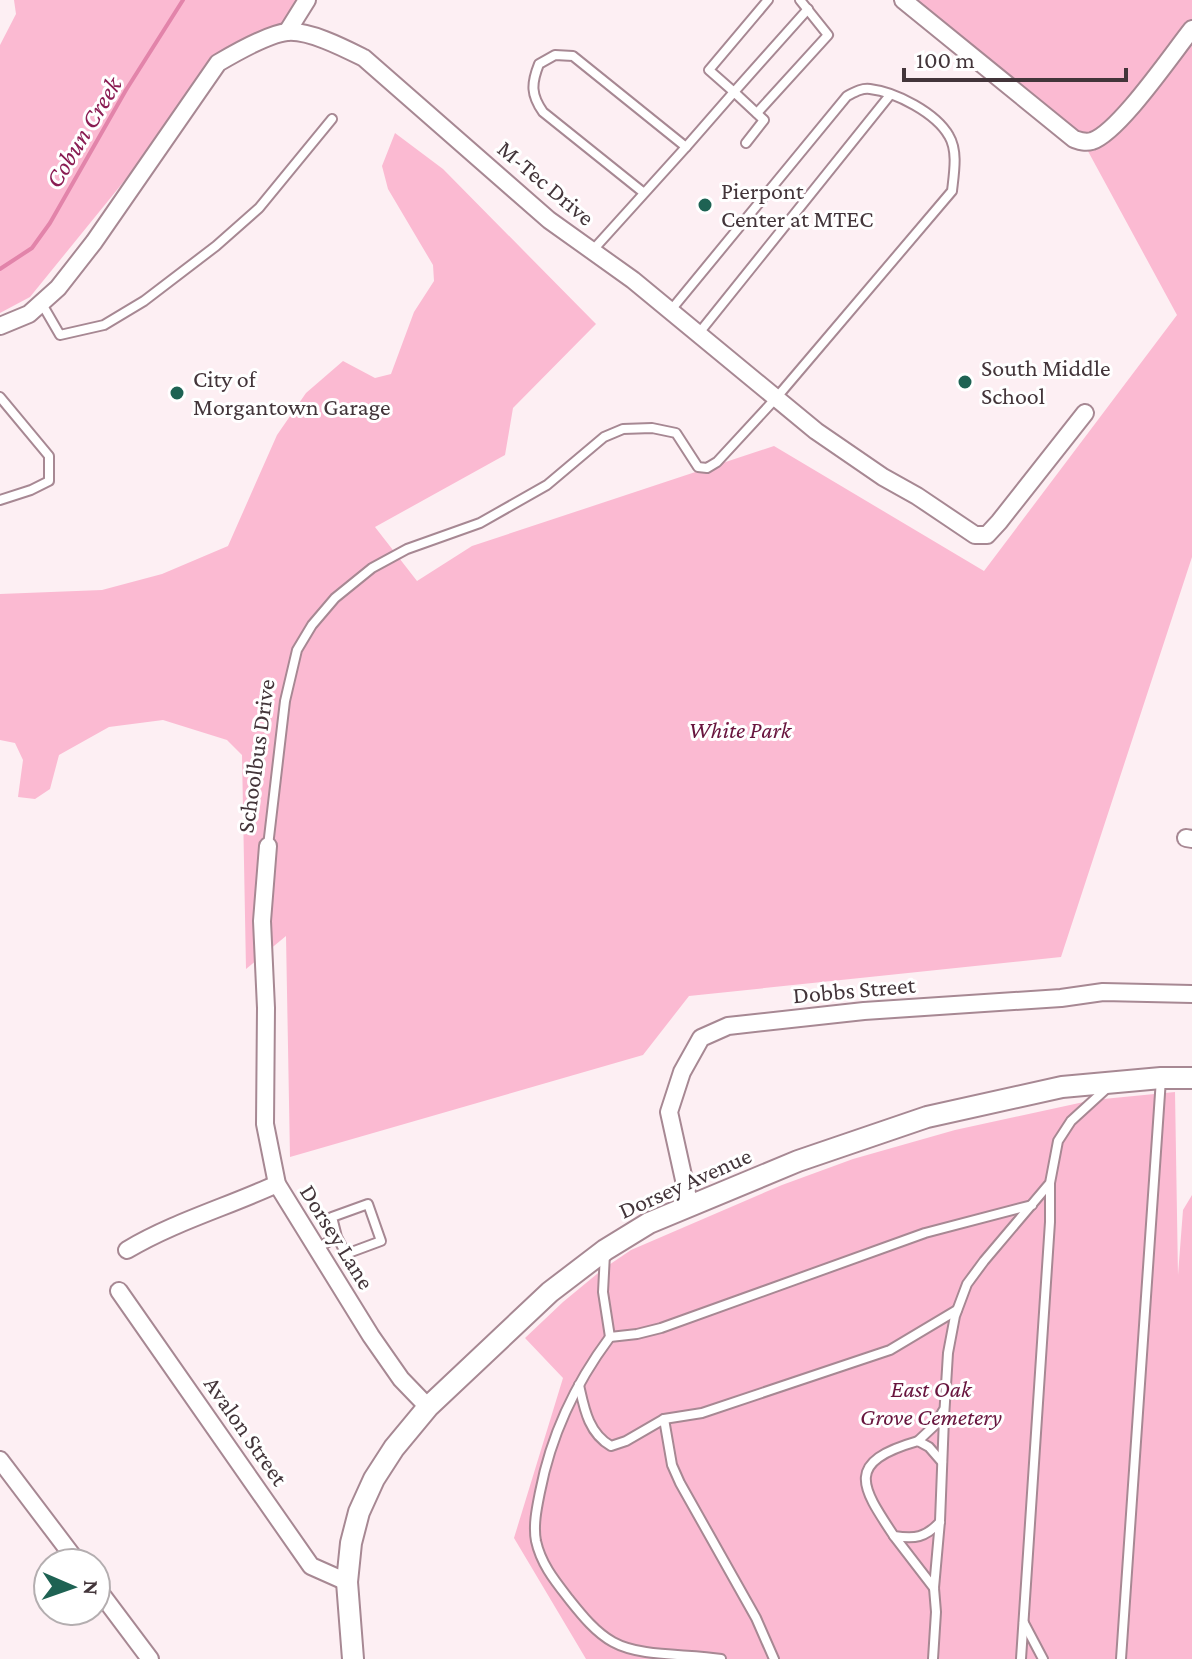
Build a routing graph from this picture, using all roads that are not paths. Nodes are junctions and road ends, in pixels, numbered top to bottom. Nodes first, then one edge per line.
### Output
1 (307, 0) edge
2 (768, 0) edge
3 (800, 0) edge
4 (903, 0) edge
5 (808, 9) junction
6 (1192, 29) edge
7 (287, 32) junction
8 (734, 92) junction
9 (890, 95) junction
10 (757, 113) junction
11 (332, 119) dead end
12 (746, 143) dead end
13 (686, 147) junction
14 (644, 193) junction
15 (591, 252) junction
16 (42, 304) junction
17 (671, 310) junction
18 (0, 326) edge
19 (699, 333) junction
20 (0, 397) edge
21 (777, 397) junction
22 (1085, 413) dead end
23 (0, 500) edge
24 (268, 846) joint
25 (1192, 994) edge
26 (1161, 1078) junction
27 (1192, 1078) edge
28 (1112, 1084) junction
29 (1050, 1183) junction
30 (277, 1184) junction
31 (1032, 1205) junction
32 (690, 1207) junction
33 (337, 1237) junction
34 (316, 1248) junction
35 (127, 1250) dead end
36 (605, 1250) junction
37 (119, 1291) dead end
38 (957, 1310) junction
39 (610, 1337) junction
40 (579, 1384) junction
41 (945, 1405) junction
42 (428, 1407) junction
43 (583, 1412) junction
44 (564, 1416) junction
45 (664, 1419) junction
46 (918, 1441) junction
47 (0, 1460) edge
48 (942, 1462) junction
49 (940, 1521) junction
50 (894, 1536) junction
51 (66, 1547) edge
52 (347, 1582) junction
53 (934, 1588) junction
54 (112, 1608) edge
55 (1023, 1622) junction
56 (688, 1658) edge
57 (150, 1659) edge
58 (353, 1659) edge
59 (721, 1659) edge
60 (774, 1659) edge
61 (933, 1659) edge
62 (1021, 1659) edge
63 (1043, 1659) edge
64 (1121, 1659) edge

1 - 7 street
2 - 8 lane
3 - 5 lane
4 - 6 street
5 - 8 lane
5 - 10 lane
7 - 15 street, M-Tec Drive
7 - 16 street
8 - 10 lane
8 - 13 lane
9 - 17 lane
9 - 19 lane
9 - 21 lane
10 - 12 lane
11 - 16 lane
13 - 14 lane
13 - 14 lane
14 - 15 lane
15 - 17 street, M-Tec Drive
16 - 18 street
17 - 19 street, M-Tec Drive
19 - 21 street, M-Tec Drive
20 - 23 lane
21 - 22 street, M-Tec Drive
21 - 24 lane, Schoolbus Drive
24 - 30 street, Schoolbus Drive
25 - 32 street, Dobbs Street
26 - 27 street, Dorsey Avenue
26 - 28 street, Dorsey Avenue
26 - 64 lane
28 - 29 lane
28 - 32 street, Dorsey Avenue
29 - 31 lane
29 - 55 lane
30 - 34 street, Dorsey Lane
30 - 35 street, Dorsey Lane
31 - 38 lane
31 - 39 lane
32 - 36 street, Dorsey Avenue
33 - 33 lane
33 - 34 lane
34 - 42 street, Dorsey Lane
36 - 39 lane
36 - 42 street, Dorsey Avenue
37 - 52 street, Avalon Street
38 - 41 lane
38 - 45 lane
39 - 40 lane
40 - 43 lane
40 - 44 lane
41 - 46 lane
41 - 48 lane
42 - 52 street, Dorsey Avenue
43 - 44 lane
43 - 45 lane
44 - 56 lane
45 - 60 lane
46 - 48 lane
46 - 50 lane
47 - 51 street
48 - 49 lane
49 - 50 lane
49 - 53 lane
50 - 53 lane
52 - 58 street, Dorsey Avenue
53 - 61 lane
54 - 57 street
55 - 62 lane
55 - 63 lane
56 - 59 lane

